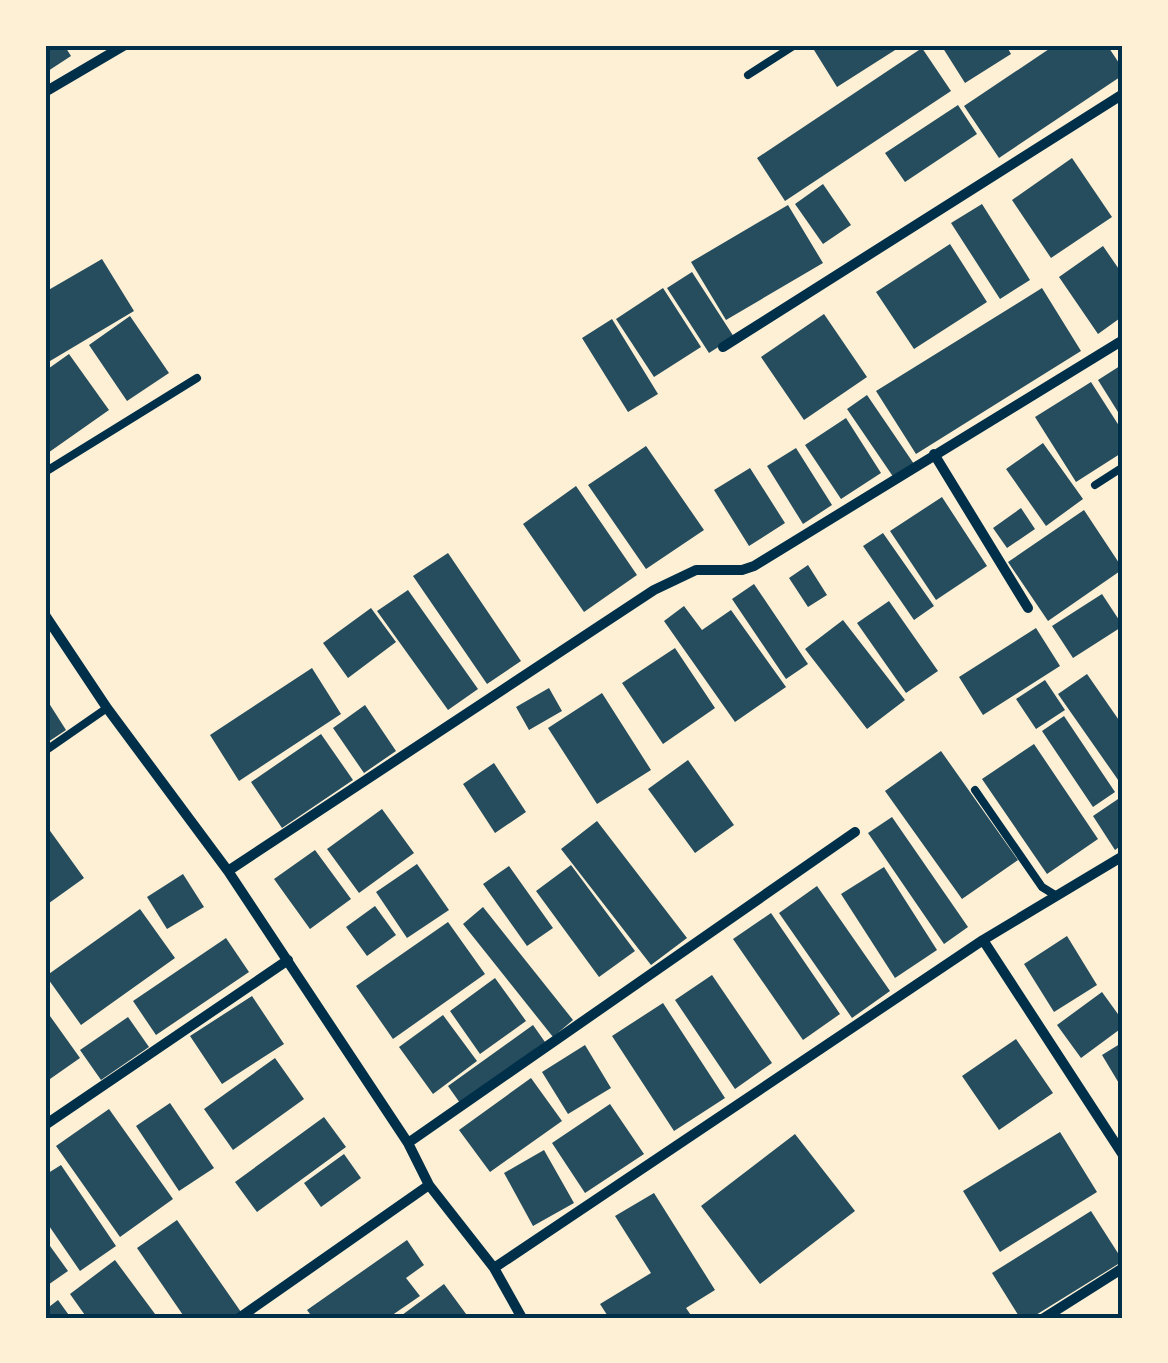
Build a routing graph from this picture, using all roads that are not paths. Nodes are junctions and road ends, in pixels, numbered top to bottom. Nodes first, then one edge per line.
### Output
1 (125, 45) edge
2 (795, 45) edge
3 (748, 75) dead end
4 (45, 92) edge
5 (1123, 94) edge
6 (1123, 340) edge
7 (723, 348) dead end
8 (197, 378) dead end
9 (934, 454) junction
10 (1123, 467) edge
11 (45, 472) edge
12 (1095, 486) dead end
13 (1028, 608) dead end
14 (45, 615) edge
15 (106, 708) junction
16 (45, 751) edge
17 (975, 790) dead end
18 (855, 832) dead end
19 (1123, 856) edge
20 (228, 871) junction
21 (1056, 895) junction
22 (984, 940) junction
23 (288, 960) junction
24 (45, 1125) edge
25 (408, 1143) junction
26 (1123, 1155) edge
27 (429, 1185) junction
28 (494, 1268) junction
29 (1123, 1268) edge
30 (239, 1318) edge
31 (522, 1318) edge
32 (1044, 1318) edge

1 - 4 street
2 - 3 lane
5 - 7 street
6 - 9 street
8 - 11 lane
9 - 13 street
9 - 20 street
10 - 12 lane
14 - 15 street
15 - 16 lane
15 - 20 street
17 - 21 lane
18 - 25 street
19 - 21 street
20 - 23 street
21 - 22 street
22 - 26 street
22 - 28 street
23 - 24 street
23 - 25 street
25 - 27 street
27 - 28 street
27 - 30 street
28 - 31 street
29 - 32 street

